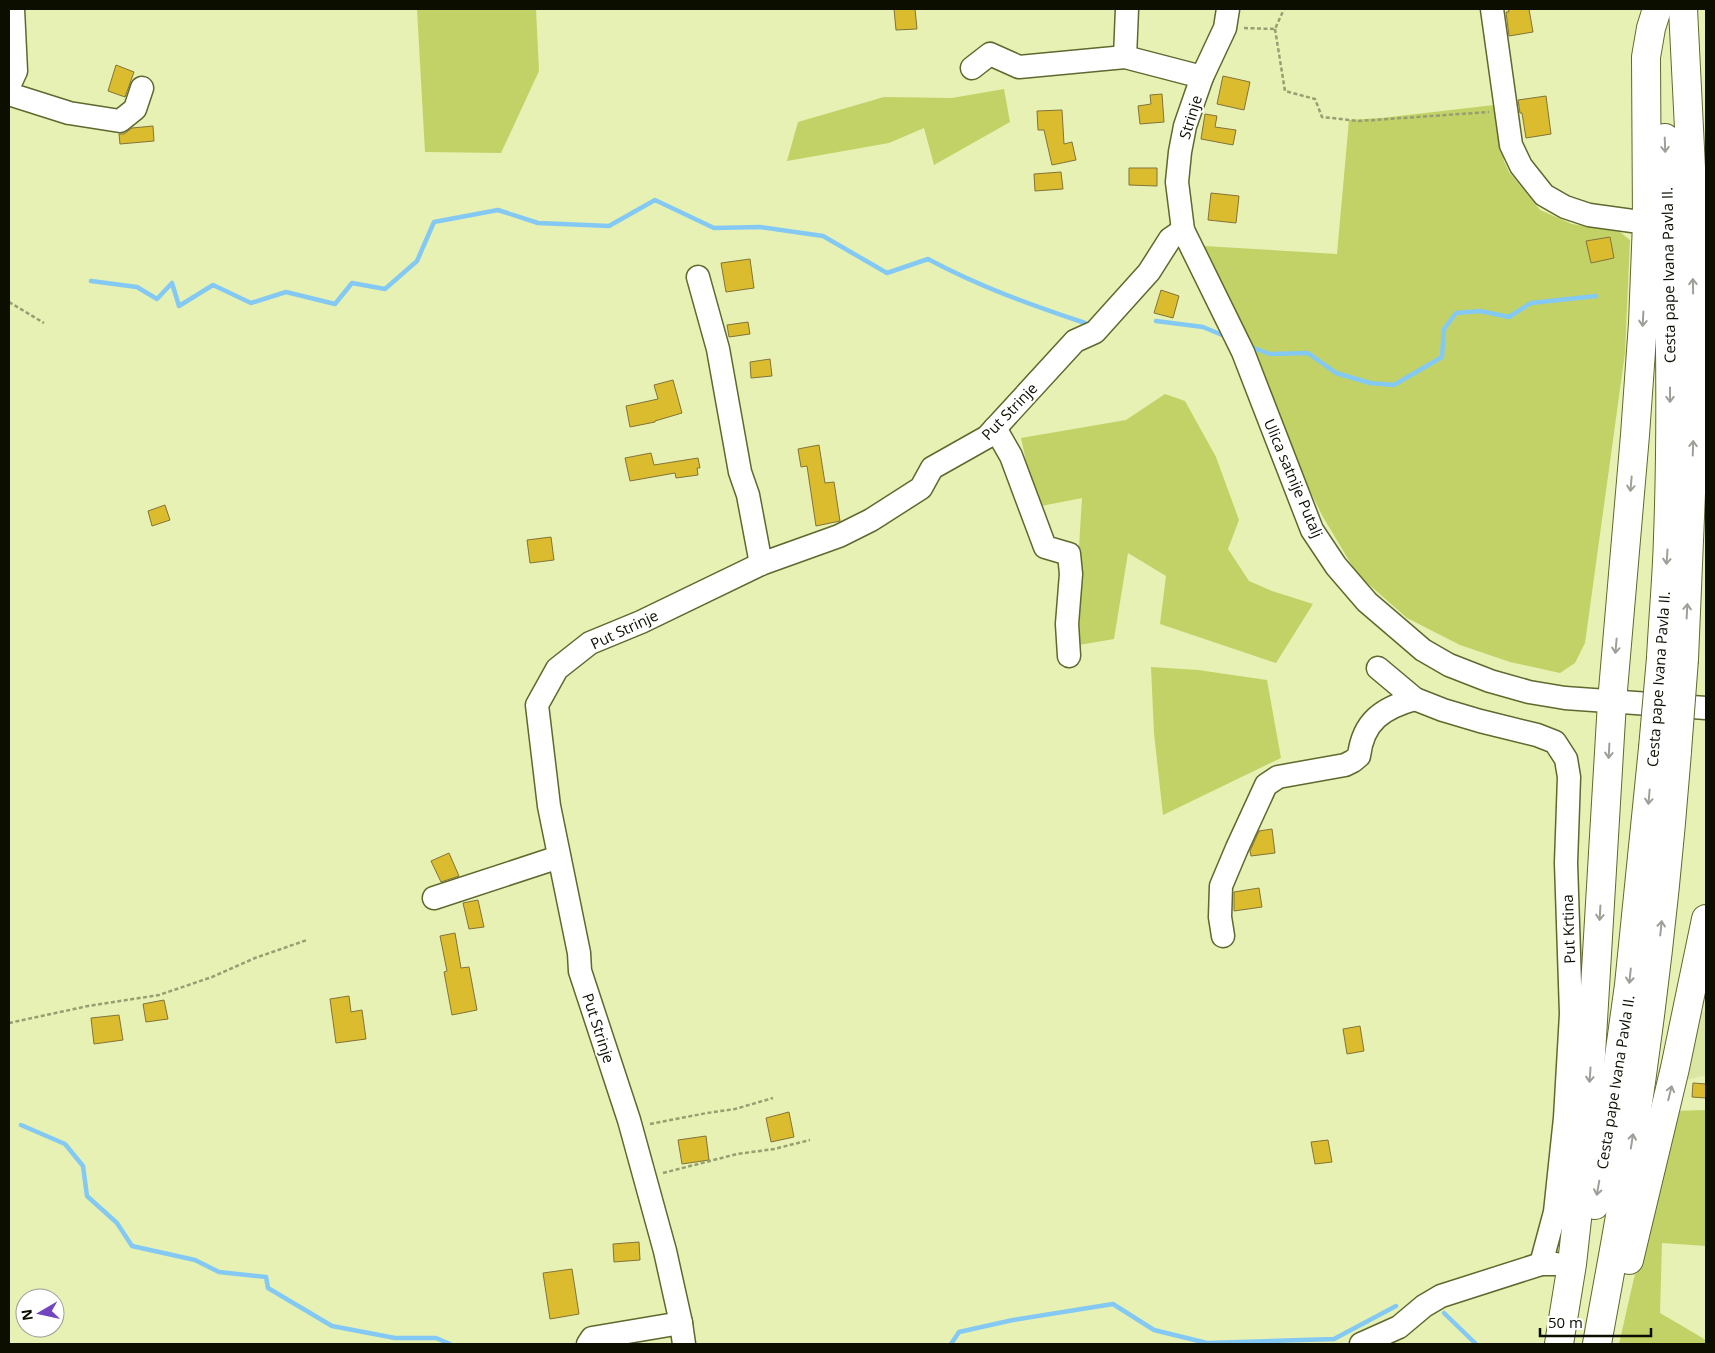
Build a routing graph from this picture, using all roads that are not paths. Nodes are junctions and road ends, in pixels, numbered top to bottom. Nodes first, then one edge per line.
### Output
1 (14, 9) edge
2 (1127, 9) edge
3 (1492, 9) edge
4 (1657, 9) edge
5 (1682, 9) edge
6 (1693, 9) edge
7 (1226, 18) edge
8 (1125, 57) junction
9 (972, 68) dead end
10 (1202, 77) junction
11 (9, 86) edge
12 (142, 88) dead end
13 (9, 94) edge
14 (1706, 130) edge
15 (1647, 223) junction
16 (1183, 230) junction
17 (698, 277) dead end
18 (995, 428) junction
19 (761, 564) junction
20 (1069, 656) dead end
21 (1672, 659) junction
22 (1378, 668) dead end
23 (1416, 699) junction
24 (1612, 702) junction
25 (1706, 708) edge
26 (1665, 750) junction
27 (559, 857) junction
28 (434, 898) dead end
29 (1706, 919) edge
30 (1223, 936) dead end
31 (1541, 1264) junction
32 (1572, 1264) junction
33 (683, 1333) edge
34 (588, 1344) edge
35 (1361, 1344) edge
36 (1559, 1344) edge
37 (1572, 1344) edge
38 (1597, 1344) edge
39 (1610, 1344) edge

1 - 11 street
2 - 8 street
3 - 15 street
4 - 15 main road
4 -> 21 main road, Cesta pape Ivana Pavla II.
21 -> 5 main road, Cesta pape Ivana Pavla II.
6 - 14 main road
7 - 10 street, Strinje
8 - 9 street
8 - 10 street
10 - 16 street, Strinje
12 - 13 street
15 -> 24 main road
16 - 18 street, Put Strinje
16 - 24 street, Ulica satnije Putalj
17 - 19 street
18 - 19 street, Put Strinje
18 - 20 street
19 - 27 street, Put Strinje
21 - 26 main road, Cesta pape Ivana Pavla II., bridge
22 - 23 street, Put Krtina
23 - 30 street
23 - 31 street, Put Krtina
24 - 25 street, Ulica satnije Putalj
24 -> 32 main road
26 -> 37 main road, Cesta pape Ivana Pavla II.
38 -> 26 main road, Cesta pape Ivana Pavla II.
27 - 28 street
27 - 33 street, Put Strinje
39 -> 29 main road
31 - 32 street
31 - 35 street
32 - 36 main road
33 - 34 street, Put Strinje

